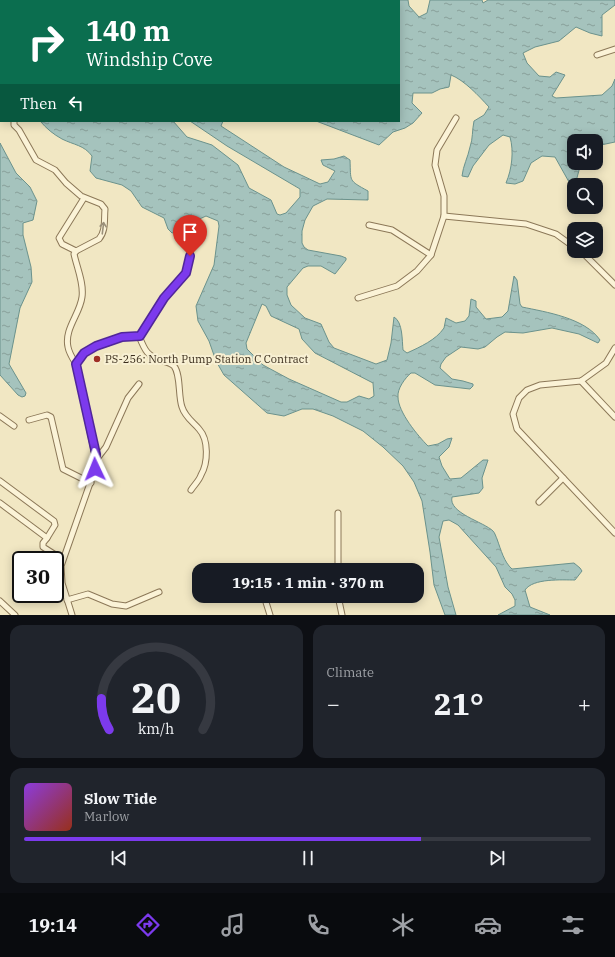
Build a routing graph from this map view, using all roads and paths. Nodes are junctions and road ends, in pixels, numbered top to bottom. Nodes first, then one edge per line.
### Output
1 (615, 49) edge
2 (597, 55) dead end
3 (456, 118) dead end
4 (14, 122) edge
5 (84, 198) junction
6 (444, 216) junction
7 (369, 226) dead end
8 (567, 241) edge
9 (192, 244) dead end
10 (76, 251) junction
11 (430, 255) junction
12 (587, 258) edge
13 (615, 285) edge
14 (358, 298) dead end
15 (140, 336) junction
16 (615, 348) edge
17 (76, 364) junction
18 (581, 381) junction
19 (140, 384) dead end
20 (0, 416) edge
21 (615, 417) edge
22 (29, 420) dead end
23 (14, 426) dead end
24 (96, 460) junction
25 (563, 478) junction
26 (0, 481) edge
27 (91, 483) junction
28 (191, 490) dead end
29 (540, 502) dead end
30 (0, 503) edge
31 (338, 513) dead end
32 (615, 533) edge
33 (47, 538) junction
34 (51, 551) edge
35 (64, 554) edge
36 (338, 563) edge
37 (64, 589) edge
38 (159, 592) dead end
39 (67, 600) junction
40 (0, 601) edge
41 (266, 603) edge
42 (339, 603) edge
43 (15, 615) edge
44 (72, 615) edge
45 (270, 615) edge
46 (342, 615) edge

1 - 2 street
3 - 6 street
4 - 5 street
5 - 10 street
10 -> 5 street
6 - 8 street
6 - 11 street
7 - 11 street
9 - 15 street
10 - 17 street
11 - 14 street
12 - 13 street
15 - 17 street
15 - 28 street
16 - 18 street
17 - 24 street
18 - 21 street
18 - 25 street
19 - 24 street
20 - 23 street
22 - 27 street
24 - 27 street
25 - 29 street
25 - 32 street
26 - 33 street
27 - 35 street
30 - 33 street
31 - 36 street
33 - 34 street
37 - 39 street
38 - 39 street
39 - 44 street
40 - 43 street
41 - 45 street
42 - 46 street

